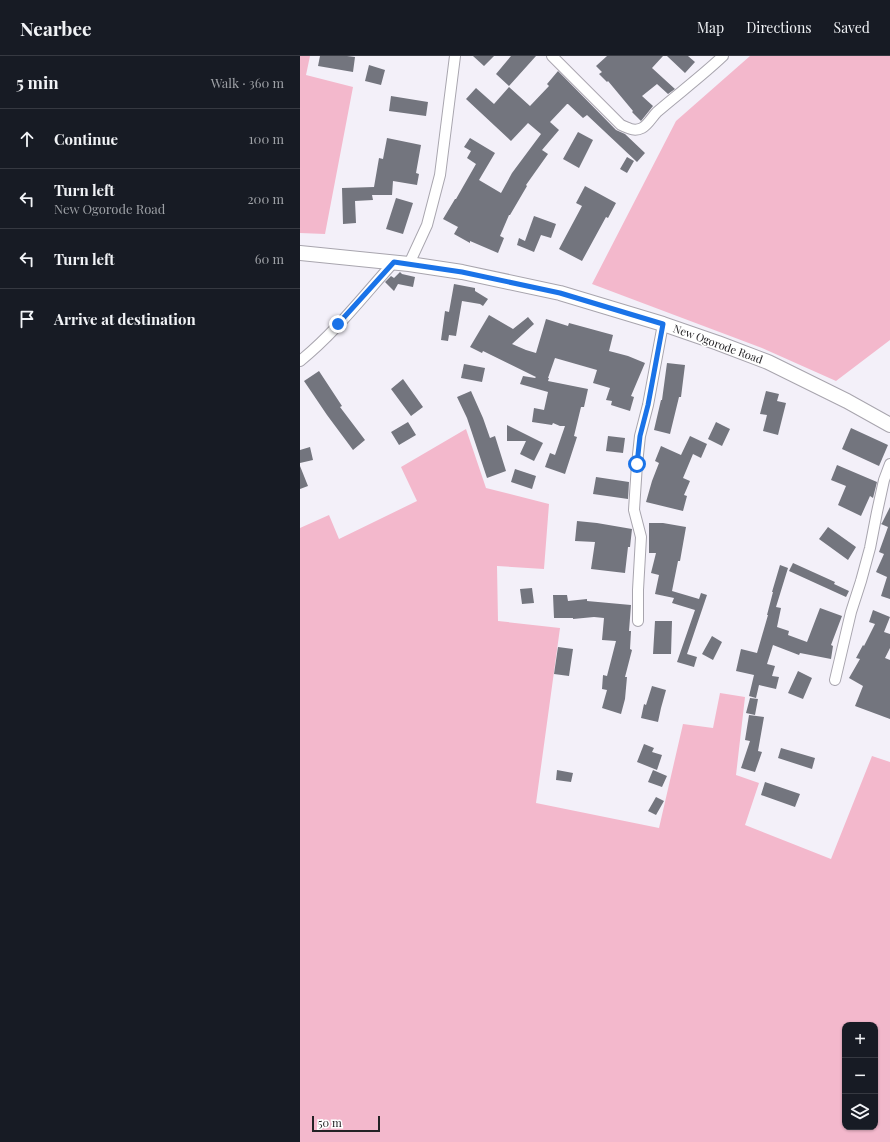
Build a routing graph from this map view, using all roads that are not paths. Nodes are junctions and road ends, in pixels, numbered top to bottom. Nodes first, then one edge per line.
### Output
1 (455, 56) edge
2 (552, 56) edge
3 (723, 56) edge
4 (300, 253) edge
5 (394, 262) junction
6 (409, 264) junction
7 (663, 324) junction
8 (300, 361) edge
9 (890, 425) edge
10 (890, 464) edge
11 (638, 621) dead end
12 (835, 680) dead end

1 - 6 street
2 - 3 street
4 - 5 street, New Ogorode Road
5 - 6 street, New Ogorode Road
5 - 8 street
6 - 7 street, New Ogorode Road
7 - 9 street, New Ogorode Road
7 - 11 street
10 - 12 street

